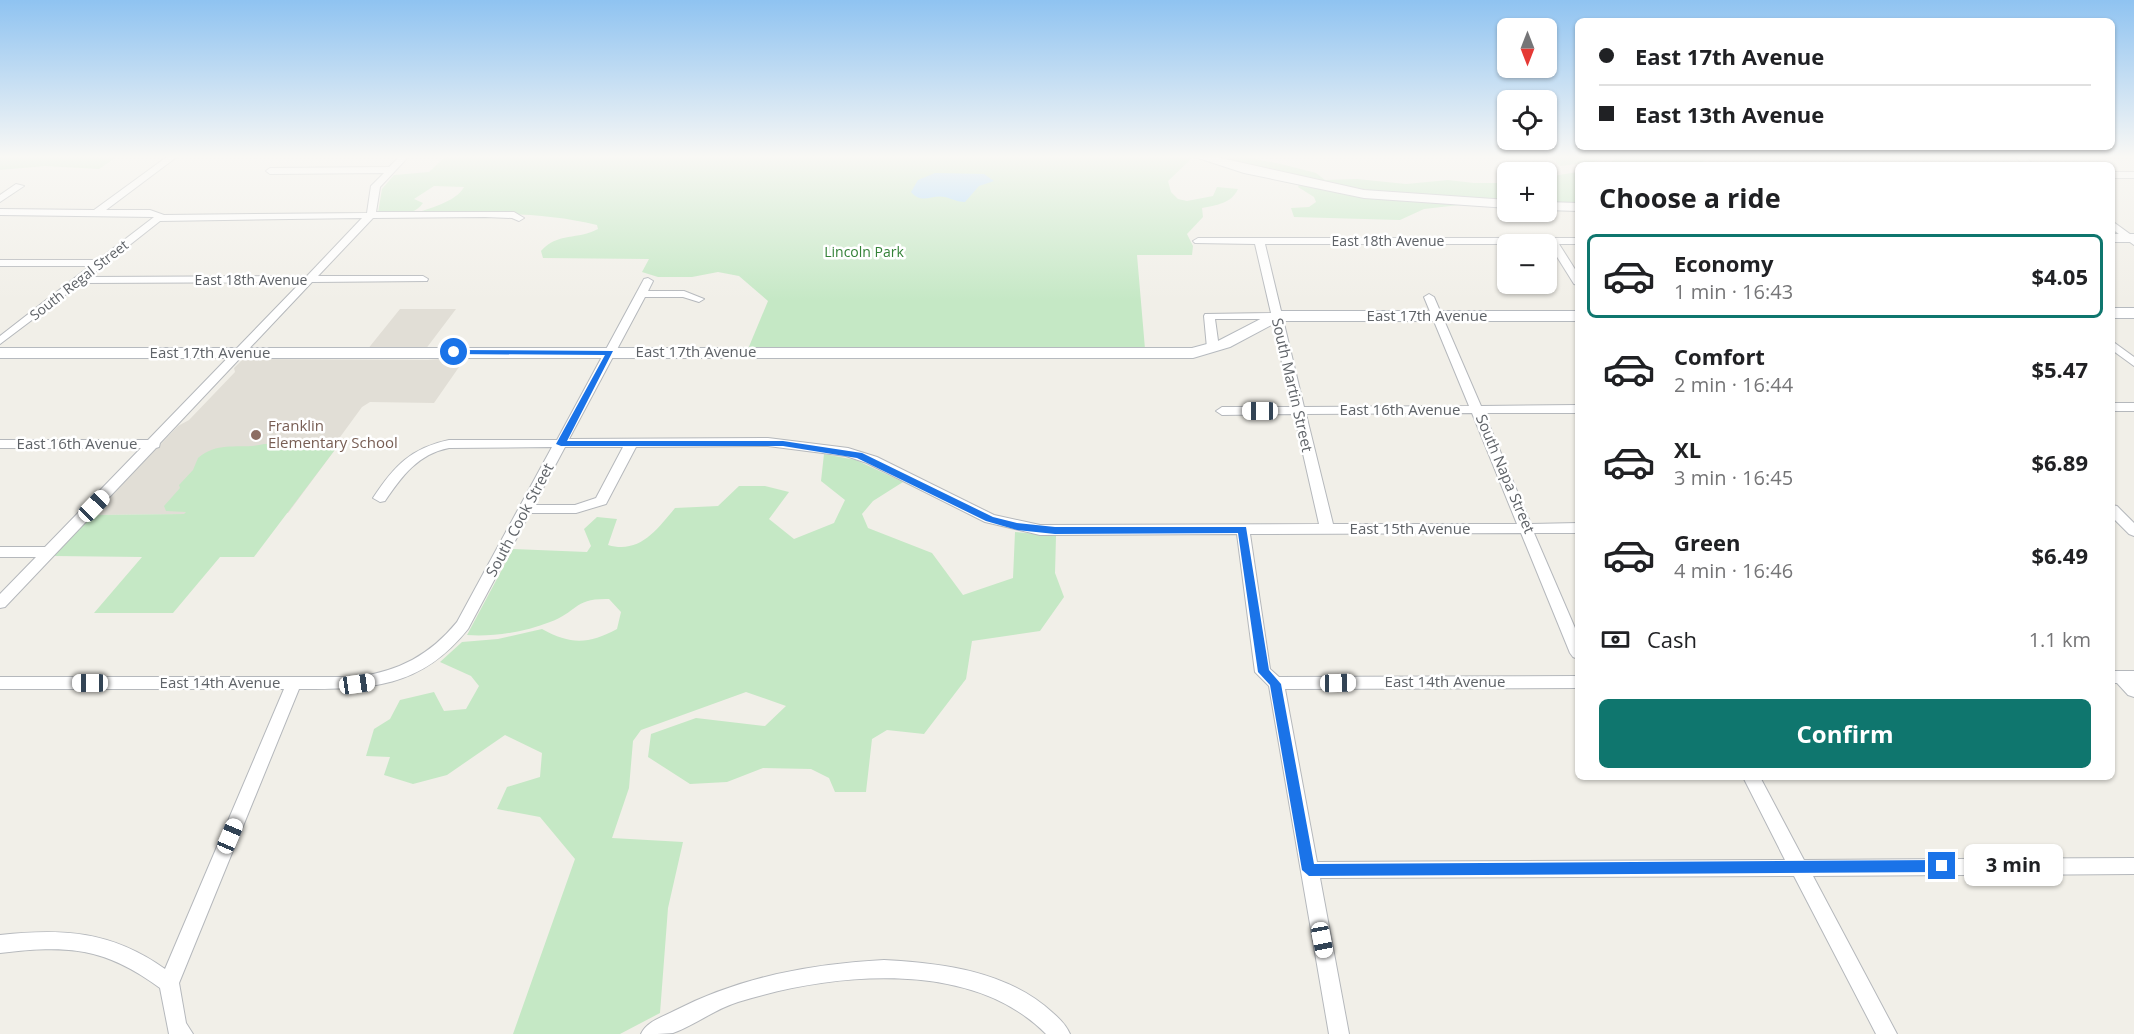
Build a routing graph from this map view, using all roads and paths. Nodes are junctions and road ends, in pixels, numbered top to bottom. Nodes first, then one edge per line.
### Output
1 (108, 204) edge
2 (372, 204) edge
3 (1557, 206) edge
4 (1575, 207) edge
5 (0, 212) edge
6 (97, 212) junction
7 (371, 215) junction
8 (158, 218) junction
9 (519, 218) dead end
10 (2115, 226) edge
11 (2115, 238) edge
12 (2132, 239) edge
13 (1198, 241) dead end
14 (1258, 241) junction
15 (1497, 241) edge
16 (1557, 241) edge
17 (1575, 241) edge
18 (1557, 249) edge
19 (0, 263) edge
20 (101, 263) junction
21 (1575, 277) edge
22 (423, 279) dead end
23 (79, 280) junction
24 (311, 280) junction
25 (648, 280) dead end
26 (641, 294) junction
27 (1429, 297) dead end
28 (699, 299) dead end
29 (2115, 313) edge
30 (2134, 313) edge
31 (1276, 316) junction
32 (1438, 316) junction
33 (1575, 316) edge
34 (0, 341) edge
35 (2115, 347) edge
36 (1213, 348) junction
37 (610, 352) junction
38 (0, 353) edge
39 (240, 353) junction
40 (2134, 363) edge
41 (2115, 407) edge
42 (2134, 407) edge
43 (1575, 409) edge
44 (1298, 410) junction
45 (1478, 410) junction
46 (1222, 411) dead end
47 (632, 442) junction
48 (0, 444) edge
49 (155, 444) junction
50 (561, 444) junction
51 (380, 498) dead end
52 (526, 509) junction
53 (2115, 512) edge
54 (2115, 524) edge
55 (2132, 527) edge
56 (1528, 528) junction
57 (1575, 528) edge
58 (1327, 529) junction
59 (1243, 530) junction
60 (0, 552) edge
61 (50, 552) junction
62 (0, 603) edge
63 (1575, 646) edge
64 (434, 656) joint
65 (2122, 677) edge
66 (1575, 682) edge
67 (0, 683) edge
68 (294, 683) junction
69 (1276, 684) junction
70 (2134, 691) edge
71 (1753, 780) edge
72 (2134, 866) edge
73 (1799, 867) junction
74 (1309, 870) junction
75 (0, 944) edge
76 (169, 982) junction
77 (183, 1034) edge
78 (651, 1034) edge
79 (1060, 1034) edge
80 (1339, 1034) edge
81 (1887, 1034) edge

1 - 6 street
2 - 7 street
3 - 4 street
5 - 6 street
6 - 8 street
7 - 8 street
7 - 9 street
7 - 24 street
8 - 20 street, South Regal Street
10 - 12 street
11 - 12 street
13 - 14 street, East 18th Avenue
14 - 15 street, East 18th Avenue
14 - 31 street, South Martin Street
16 - 17 street, East 18th Avenue
18 - 21 street
19 - 20 street
20 - 23 street, South Regal Street
22 - 24 street, East 18th Avenue
23 - 24 street, East 18th Avenue
23 - 34 street, South Regal Street
24 - 39 street
25 - 26 street, South Cook Street
26 - 28 street
26 - 37 street, South Cook Street
27 - 32 street, South Napa Street
29 - 30 street
31 - 32 street, East 17th Avenue
31 - 36 street, East 17th Avenue
31 - 36 street, East 17th Avenue
31 - 44 street, South Martin Street
32 - 33 street, East 17th Avenue
32 - 45 street, South Napa Street
35 - 40 street
36 - 37 street, East 17th Avenue
37 - 39 street, East 17th Avenue
37 - 50 street, South Cook Street
38 - 39 street, East 17th Avenue
39 - 49 street
41 - 42 street
43 - 45 street, East 16th Avenue
44 - 45 street, East 16th Avenue
44 - 46 street, East 16th Avenue
44 - 58 street, South Martin Street
45 - 56 street, South Napa Street
47 - 50 street, East 15th Avenue
47 - 52 street
47 - 59 street, East 15th Avenue
48 - 49 street, East 16th Avenue
49 - 61 street
50 - 51 street, East 15th Avenue
50 - 52 street, South Cook Street
52 - 64 street, South Cook Street
53 - 55 street
54 - 55 street
56 - 57 street, East 15th Avenue
56 - 58 street, East 15th Avenue
56 - 63 street, South Napa Street
58 - 59 street, East 15th Avenue
59 - 69 street
60 - 61 street
61 - 62 street
64 - 68 street, East 14th Avenue
65 - 70 street
66 - 69 street, East 14th Avenue
67 - 68 street, East 14th Avenue
68 - 76 street
69 - 74 street
71 - 73 street
72 - 73 street
73 - 74 street
73 - 81 street
74 - 80 street
75 - 76 street
76 - 77 street
78 - 79 street

